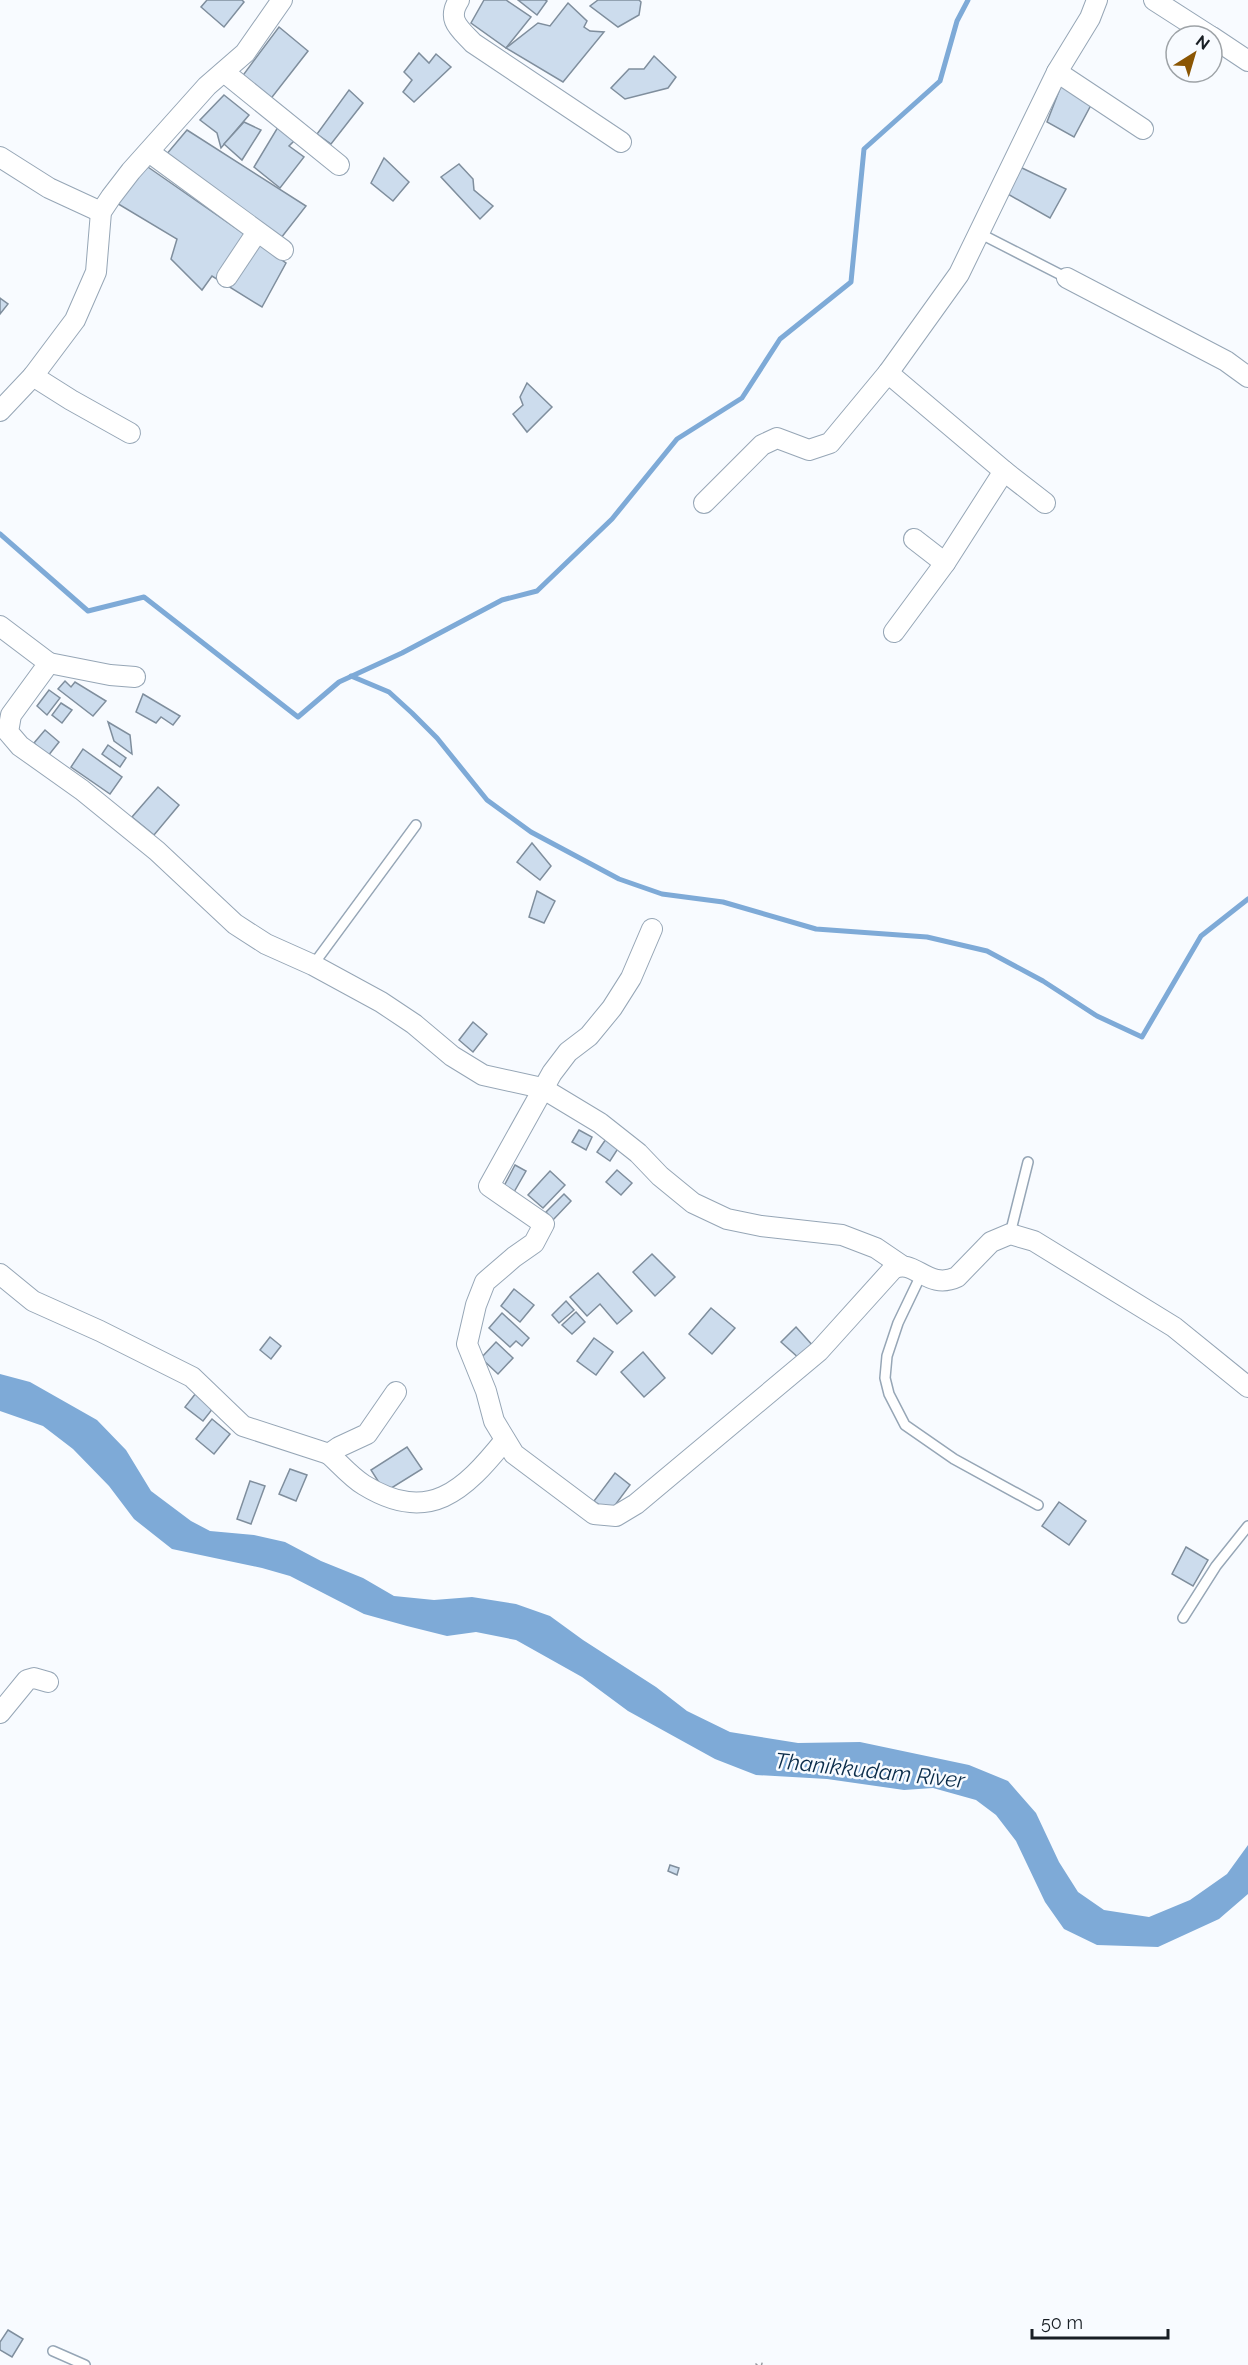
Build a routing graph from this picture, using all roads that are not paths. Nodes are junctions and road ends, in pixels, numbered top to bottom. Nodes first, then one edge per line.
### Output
1 (282, 0) edge
2 (459, 0) edge
3 (1097, 0) edge
4 (1154, 0) edge
5 (1191, 24) edge
6 (1224, 45) edge
7 (1248, 61) edge
8 (224, 72) junction
9 (1057, 72) junction
10 (1143, 129) dead end
11 (621, 142) dead end
12 (148, 152) junction
13 (0, 157) edge
14 (339, 165) dead end
15 (101, 213) junction
16 (257, 232) junction
17 (979, 233) junction
18 (283, 250) dead end
19 (227, 277) dead end
20 (1067, 278) joint
21 (888, 373) junction
22 (33, 376) junction
23 (1248, 377) edge
24 (0, 411) edge
25 (130, 433) dead end
26 (1004, 471) junction
27 (704, 503) dead end
28 (1045, 503) dead end
29 (914, 539) dead end
30 (945, 564) junction
31 (0, 626) edge
32 (894, 632) dead end
33 (49, 663) junction
34 (135, 677) dead end
35 (416, 825) dead end
36 (652, 929) dead end
37 (313, 965) junction
38 (542, 1088) junction
39 (1028, 1162) dead end
40 (1010, 1234) junction
41 (901, 1265) junction
42 (0, 1274) edge
43 (921, 1275) junction
44 (1248, 1387) edge
45 (396, 1392) dead end
46 (505, 1440) junction
47 (329, 1455) junction
48 (1038, 1505) dead end
49 (1248, 1526) edge
50 (1184, 1618) dead end
51 (48, 1682) dead end
52 (0, 1713) edge
53 (53, 2351) dead end
54 (85, 2365) edge

1 - 8 street
2 - 11 street
3 - 9 street
4 - 5 street
6 - 7 street
8 - 12 street
8 - 14 street
9 - 10 street
9 - 17 street
12 - 15 street
12 - 16 street
13 - 15 street
15 - 22 street
16 - 18 street
16 - 19 street
17 - 20 lane
17 - 21 street
20 - 23 street
21 - 26 street
21 - 27 street
22 - 24 street
22 - 25 street
26 - 28 street
26 - 30 street
29 - 30 street
30 - 32 street
31 - 33 street
33 - 34 street
33 - 37 street
35 - 37 lane
36 - 38 street
37 - 38 street
38 - 41 street
38 - 46 street
39 - 40 lane
40 - 43 street
40 - 44 street
41 - 43 street
41 - 46 street
42 - 47 street
43 - 48 lane
45 - 47 street
46 - 47 street
49 - 50 lane
51 - 52 street
53 - 54 lane

